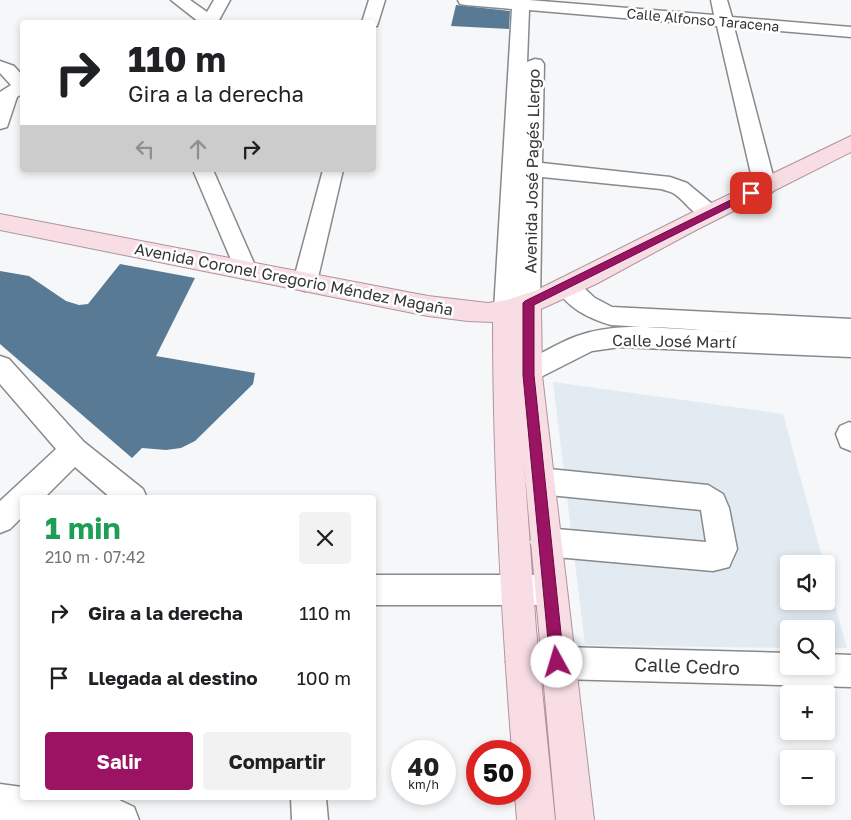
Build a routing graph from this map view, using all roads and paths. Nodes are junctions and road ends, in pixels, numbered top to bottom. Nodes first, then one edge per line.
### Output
1 (179, 0) edge
2 (222, 0) edge
3 (376, 0) edge
4 (466, 0) edge
5 (719, 0) edge
6 (528, 2) edge
7 (207, 20) edge
8 (211, 20) edge
9 (371, 20) edge
10 (724, 21) junction
11 (851, 32) edge
12 (0, 66) edge
13 (13, 90) edge
14 (0, 124) edge
15 (851, 143) edge
16 (532, 169) junction
17 (204, 172) edge
18 (333, 172) edge
19 (765, 187) junction
20 (709, 213) junction
21 (0, 222) edge
22 (246, 270) junction
23 (305, 282) junction
24 (567, 286) junction
25 (517, 307) junction
26 (851, 329) edge
27 (851, 347) edge
28 (0, 366) edge
29 (518, 379) junction
30 (74, 450) junction
31 (540, 481) junction
32 (26, 495) edge
33 (129, 495) edge
34 (20, 501) edge
35 (0, 520) edge
36 (545, 542) junction
37 (516, 589) junction
38 (376, 590) edge
39 (550, 590) junction
40 (522, 662) junction
41 (557, 662) junction
42 (851, 671) edge
43 (309, 800) edge
44 (0, 802) edge
45 (121, 820) edge
46 (310, 820) edge
47 (536, 820) edge
48 (575, 820) edge

1 - 7 street
2 - 8 street
3 - 9 street
4 - 6 street, Calle Alfonso Taracena
5 - 10 street
6 - 10 street, Calle Alfonso Taracena
6 - 16 street, Avenida José Pagés Llergo
6 - 25 street, Avenida José Pagés Llergo
10 - 11 street, Calle Alfonso Taracena
10 - 19 street
12 - 13 street
13 - 14 street
15 - 19 main road, Avenida Coronel Gregorio Méndez Magaña
16 - 20 street
16 - 25 street, Avenida José Pagés Llergo
17 - 22 street
18 - 23 street
19 - 20 main road, Avenida Coronel Gregorio Méndez Magaña
20 - 24 main road, Avenida Coronel Gregorio Méndez Magaña
21 - 22 main road, Avenida Coronel Gregorio Méndez Magaña
22 - 23 main road, Avenida Coronel Gregorio Méndez Magaña
23 - 25 main road, Avenida Coronel Gregorio Méndez Magaña
24 - 25 main road, Avenida Coronel Gregorio Méndez Magaña
24 - 26 street, Calle José Martí
25 - 29 main road, Avenida José Pagés Llergo
27 - 29 street, Calle José Martí
28 - 30 street
29 - 31 main road, Avenida José Pagés Llergo
29 - 37 main road, Avenida José Pagés Llergo
30 - 32 street
30 - 33 street
31 - 36 main road, Avenida José Pagés Llergo
31 - 36 street
34 - 35 street
36 - 39 main road, Avenida José Pagés Llergo
37 - 38 street
37 - 39 street
37 - 40 main road, Avenida José Pagés Llergo
39 - 41 main road, Avenida José Pagés Llergo
40 - 41 street, Calle Cedro
40 - 47 main road, Avenida José Pagés Llergo
41 - 42 street, Calle Cedro
41 - 48 main road, Avenida José Pagés Llergo
43 - 46 street
44 - 45 street

